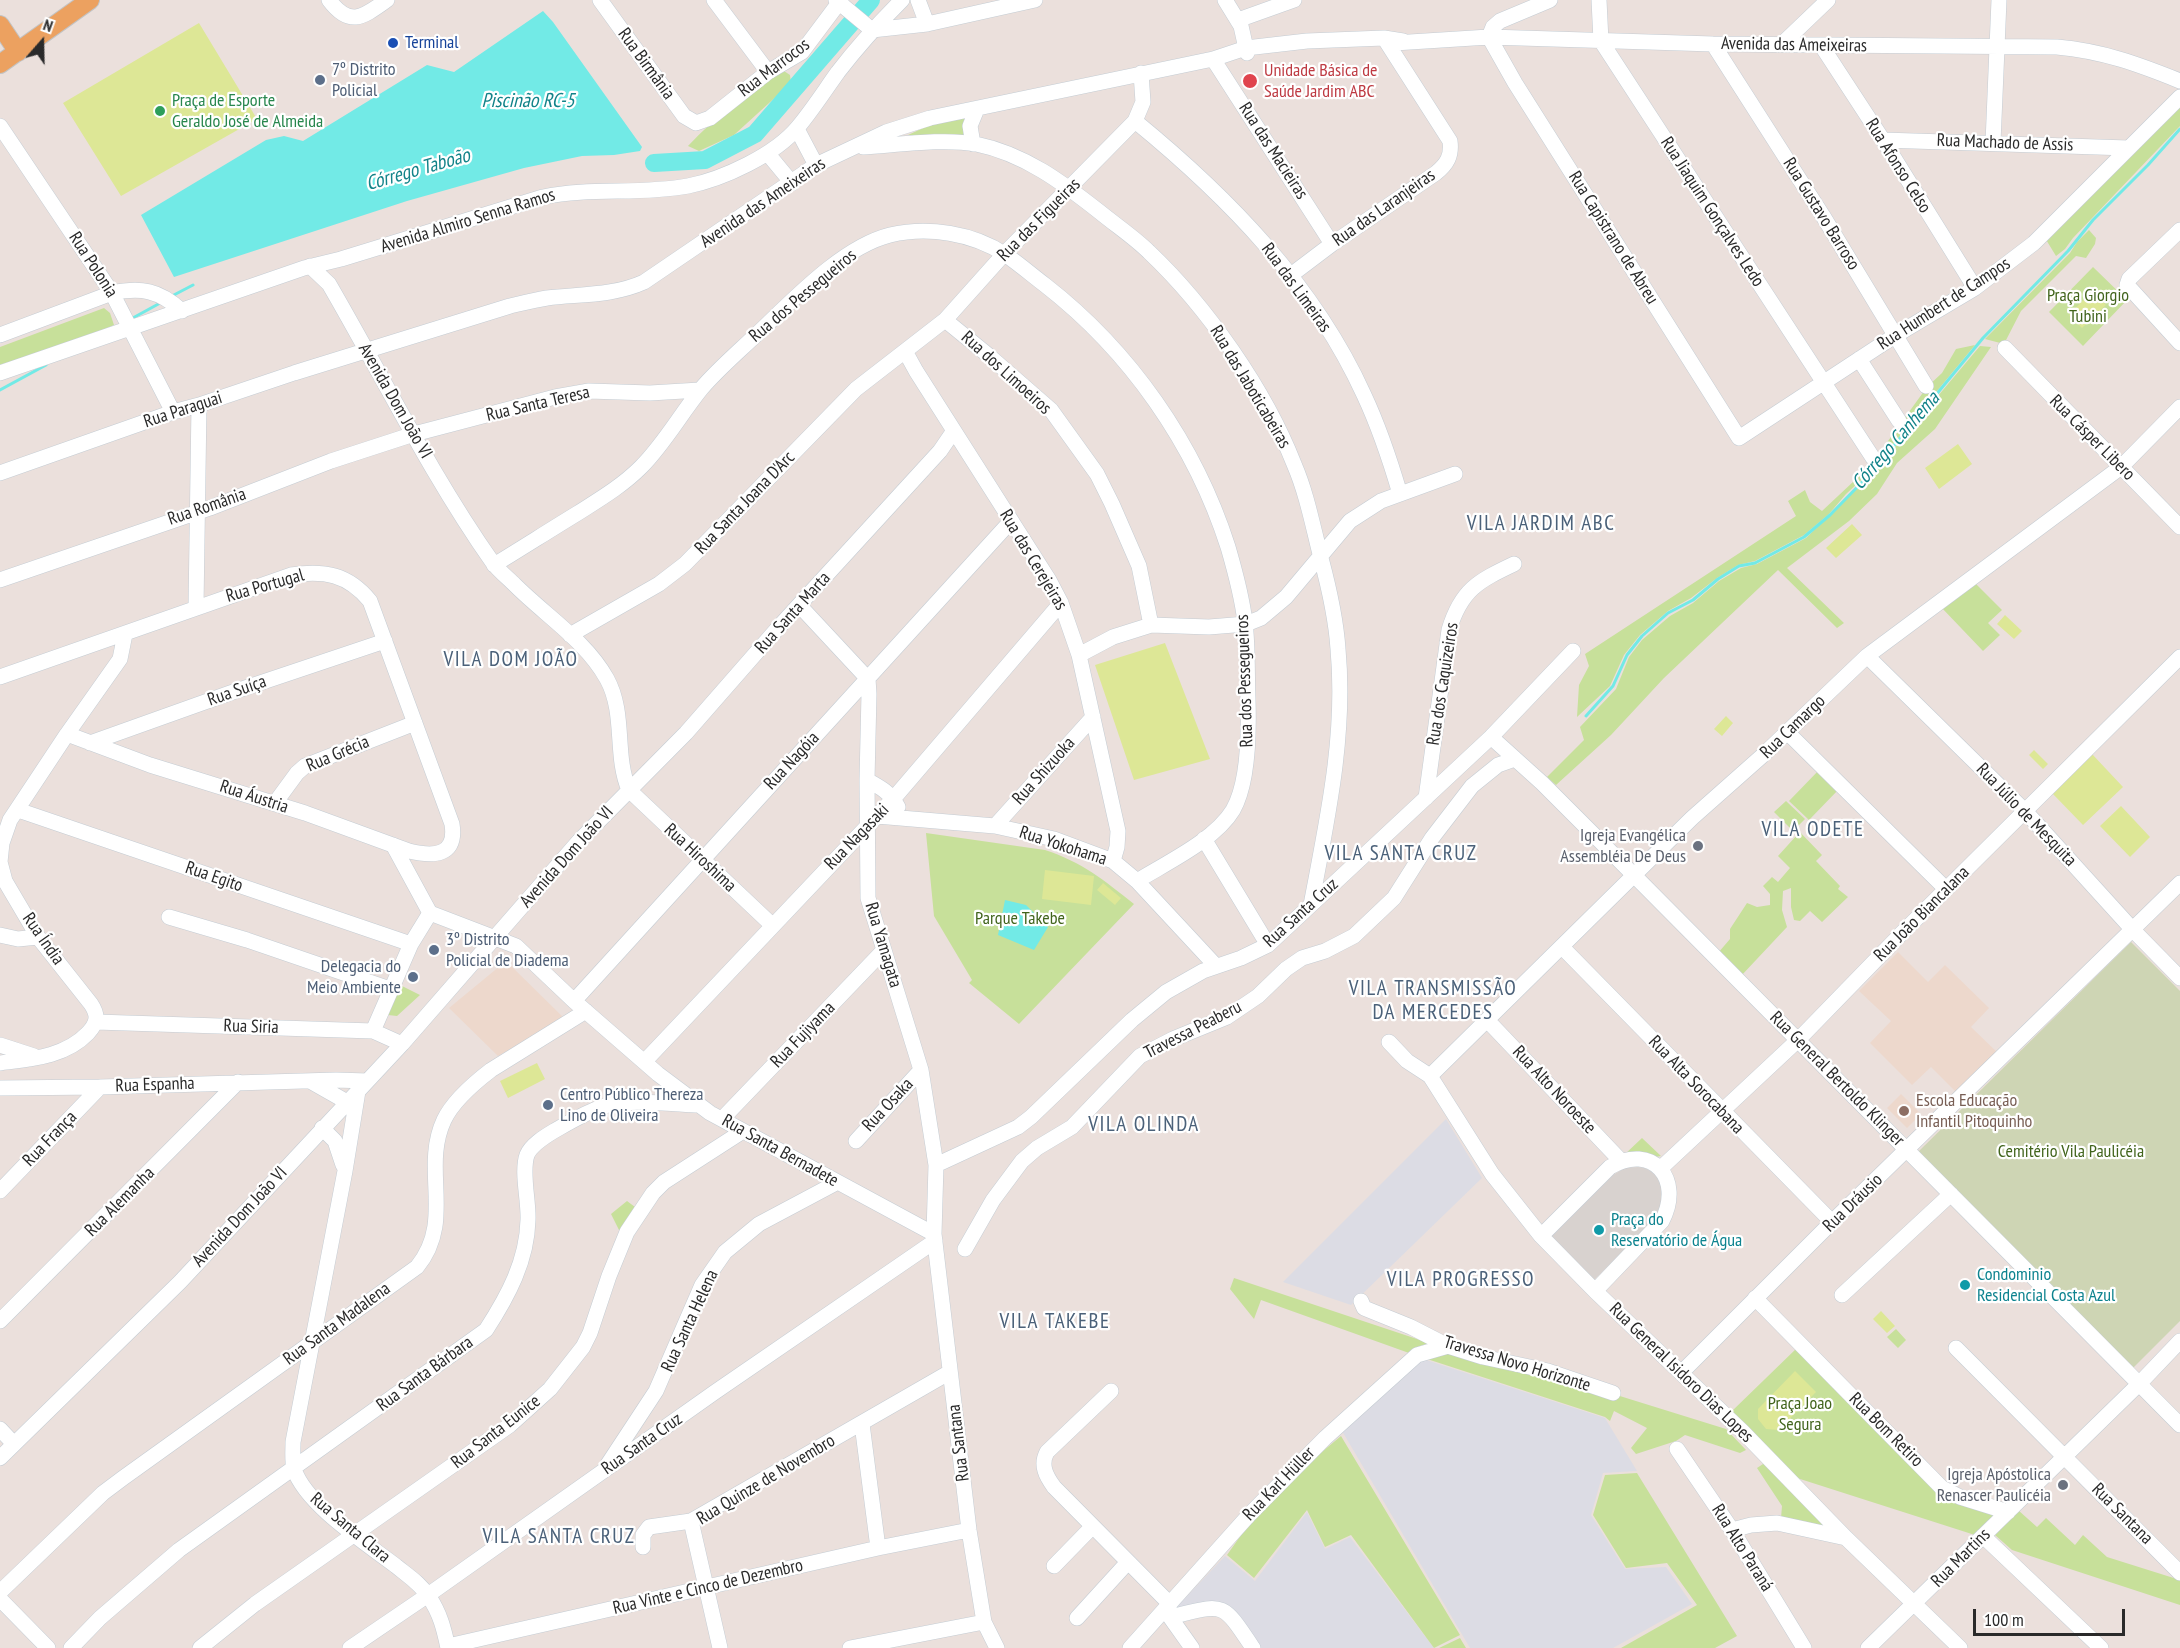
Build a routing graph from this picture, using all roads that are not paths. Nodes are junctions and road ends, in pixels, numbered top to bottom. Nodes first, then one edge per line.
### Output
1 (329, 0) edge
2 (387, 0) edge
3 (600, 0) edge
4 (714, 0) edge
5 (902, 0) edge
6 (918, 0) edge
7 (1035, 0) edge
8 (1225, 0) edge
9 (1294, 0) edge
10 (1550, 0) edge
11 (1599, 0) edge
12 (1828, 0) edge
13 (1999, 0) edge
14 (87, 1) edge
15 (840, 3) edge
16 (1238, 21) junction
17 (927, 24) junction
18 (0, 25) edge
19 (870, 29) junction
20 (1489, 38) junction
21 (1386, 41) junction
22 (1601, 41) junction
23 (1713, 44) junction
24 (1782, 44) junction
25 (1821, 45) junction
26 (1996, 47) junction
27 (1243, 51) junction
28 (18, 52) junction
29 (1213, 59) junction
30 (0, 64) edge
31 (768, 72) junction
32 (1141, 73) junction
33 (2180, 81) edge
34 (2180, 97) edge
35 (977, 109) junction
36 (1135, 121) junction
37 (696, 123) joint
38 (0, 126) edge
39 (797, 129) junction
40 (1883, 140) junction
41 (1993, 142) junction
42 (973, 144) junction
43 (851, 148) junction
44 (2128, 148) junction
45 (768, 154) junction
46 (816, 165) junction
47 (792, 183) junction
48 (1070, 189) junction
49 (2180, 230) edge
50 (1332, 244) junction
51 (1004, 254) junction
52 (310, 266) junction
53 (1291, 275) junction
54 (1974, 288) junction
55 (112, 293) junction
56 (182, 311) junction
57 (945, 320) junction
58 (129, 328) junction
59 (0, 334) edge
60 (1896, 335) junction
61 (2180, 343) edge
62 (2005, 348) dead end
63 (905, 351) junction
64 (367, 352) junction
65 (1859, 359) junction
66 (0, 373) edge
67 (1823, 382) junction
68 (1926, 386) dead end
69 (700, 390) junction
70 (199, 405) junction
71 (2180, 407) edge
72 (173, 412) junction
73 (1899, 421) dead end
74 (953, 432) junction
75 (414, 434) junction
76 (1739, 438) joint
77 (1873, 458) dead end
78 (2121, 467) junction
79 (0, 472) edge
80 (1455, 474) dead end
81 (1400, 494) junction
82 (197, 511) junction
83 (1011, 521) junction
84 (2180, 527) edge
85 (1321, 557) junction
86 (1514, 564) dead end
87 (494, 565) junction
88 (0, 580) edge
89 (1061, 603) junction
90 (800, 606) junction
91 (196, 607) junction
92 (1246, 624) junction
93 (1151, 625) junction
94 (124, 634) junction
95 (570, 635) junction
96 (385, 641) junction
97 (1573, 651) dead end
98 (1079, 655) junction
99 (1867, 656) junction
100 (2180, 657) edge
101 (0, 677) edge
102 (868, 679) junction
103 (1093, 717) junction
104 (415, 723) junction
105 (1787, 732) junction
106 (67, 734) junction
107 (1491, 737) junction
108 (90, 743) junction
109 (1515, 759) junction
110 (867, 780) junction
111 (629, 790) junction
112 (894, 798) junction
113 (1426, 798) junction
114 (275, 803) junction
115 (18, 810) junction
116 (2025, 811) junction
117 (903, 817) junction
118 (872, 821) junction
119 (995, 826) junction
120 (1204, 839) junction
121 (393, 845) junction
122 (442, 853) joint
123 (702, 860) junction
124 (1113, 861) junction
125 (1634, 876) junction
126 (1137, 881) junction
127 (2180, 883) edge
128 (1946, 889) junction
129 (1311, 905) junction
130 (430, 913) junction
131 (169, 917) dead end
132 (772, 925) junction
133 (2133, 930) junction
134 (0, 935) edge
135 (38, 937) junction
136 (495, 939) junction
137 (411, 944) junction
138 (1268, 945) junction
139 (1562, 947) junction
140 (884, 950) junction
141 (1216, 966) junction
142 (2180, 978) edge
143 (390, 989) junction
144 (580, 1006) junction
145 (1487, 1020) junction
146 (96, 1022) junction
147 (374, 1031) junction
148 (1798, 1040) junction
149 (1389, 1042) dead end
150 (402, 1044) junction
151 (0, 1045) edge
152 (39, 1058) junction
153 (644, 1062) junction
154 (0, 1063) edge
155 (921, 1070) junction
156 (1430, 1076) junction
157 (310, 1081) junction
158 (238, 1082) junction
159 (100, 1087) junction
160 (0, 1088) edge
161 (357, 1092) junction
162 (699, 1105) junction
163 (1722, 1112) junction
164 (722, 1119) junction
165 (322, 1128) junction
166 (351, 1130) junction
167 (743, 1131) junction
168 (335, 1141) junction
169 (856, 1141) dead end
170 (1907, 1151) junction
171 (1620, 1161) junction
172 (936, 1165) junction
173 (1661, 1168) junction
174 (345, 1171) junction
175 (836, 1183) junction
176 (0, 1191) edge
177 (1951, 1194) junction
178 (1832, 1222) junction
179 (1541, 1236) junction
180 (935, 1238) junction
181 (965, 1249) dead end
182 (1595, 1291) junction
183 (1842, 1295) dead end
184 (1755, 1298) junction
185 (1361, 1301) dead end
186 (0, 1321) edge
187 (2180, 1341) edge
188 (310, 1344) junction
189 (1448, 1346) junction
190 (1956, 1348) dead end
191 (950, 1372) junction
192 (1682, 1373) junction
193 (2139, 1384) junction
194 (1111, 1390) dead end
195 (1613, 1393) dead end
196 (862, 1424) junction
197 (2180, 1425) edge
198 (0, 1430) edge
199 (14, 1444) junction
200 (1677, 1449) dead end
201 (2064, 1455) junction
202 (0, 1458) edge
203 (294, 1467) junction
204 (604, 1471) junction
205 (2008, 1512) junction
206 (691, 1521) junction
207 (1092, 1527) junction
208 (969, 1530) junction
209 (1732, 1530) junction
210 (355, 1535) junction
211 (1983, 1536) junction
212 (1846, 1538) junction
213 (643, 1547) dead end
214 (878, 1548) junction
215 (1128, 1562) junction
216 (1054, 1566) dead end
217 (2180, 1573) edge
218 (707, 1588) junction
219 (0, 1592) edge
220 (428, 1595) junction
221 (0, 1599) edge
222 (1915, 1604) junction
223 (1168, 1610) junction
224 (1077, 1618) dead end
225 (984, 1622) junction
226 (448, 1647) edge
227 (48, 1648) edge
228 (71, 1648) edge
229 (200, 1648) edge
230 (350, 1648) edge
231 (720, 1648) edge
232 (850, 1648) edge
233 (997, 1648) edge
234 (1130, 1648) edge
235 (1192, 1648) edge
236 (1253, 1648) edge
237 (1804, 1648) edge
238 (1868, 1648) edge
239 (1960, 1648) edge
240 (2101, 1648) edge

1 - 2 street
3 - 37 street, Rua Birmânia
4 - 31 street
5 - 19 street, Avenida Almiro Senna Ramos
6 - 17 street
7 - 17 street
8 - 16 street
9 - 16 street
10 - 20 street
11 - 22 street
12 - 24 street
13 - 26 street
14 - 28 main road
15 - 19 street
15 - 31 street, Rua Marrocos
16 - 27 street
17 - 19 street
18 - 28 main road
19 - 39 street, Avenida Almiro Senna Ramos
20 - 21 street, Avenida das Ameixeiras
20 - 22 street, Avenida das Ameixeiras
20 - 76 street, Rua Capistrano de Abreu
21 - 27 street, Avenida das Ameixeiras
21 - 50 street, Rua das Laranjeiras
22 - 23 street, Avenida das Ameixeiras
22 - 67 street, Rua Jiaquim Gonçalves Ledo
23 - 24 street, Avenida das Ameixeiras
23 - 60 street, Rua Gustavo Barroso
24 - 25 street, Avenida das Ameixeiras
25 - 26 street, Avenida das Ameixeiras
25 - 40 street, Rua Afonso Celso
26 - 33 street, Avenida das Ameixeiras
26 - 41 street
27 - 29 street, Avenida das Ameixeiras
28 - 30 main road
29 - 32 street, Avenida das Ameixeiras
29 - 50 street, Rua das Macieiras
31 - 37 street, Rua Marrocos
32 - 35 street, Avenida das Ameixeiras
32 - 36 street, Rua das Figueiras
34 - 44 street, Rua Humbert de Campos
35 - 42 street
35 - 43 street, Avenida das Ameixeiras
36 - 48 street, Rua das Figueiras
36 - 53 street, Rua das Limeiras
38 - 55 street, Rua Polonia
39 - 45 street, Avenida Almiro Senna Ramos
39 - 46 street
40 - 41 street, Rua Machado de Assis
40 - 54 street, Rua Afonso Celso
41 - 44 street, Rua Machado de Assis
42 - 43 street, Rua das Jaboticabeiras
42 - 48 street, Rua das Jaboticabeiras
43 - 46 street, Avenida das Ameixeiras
44 - 54 street, Rua Humbert de Campos
45 - 47 street
45 - 52 street, Avenida Almiro Senna Ramos
46 - 47 street, Avenida das Ameixeiras
47 - 64 street, Avenida das Ameixeiras
48 - 51 street, Rua das Figueiras
48 - 85 street, Rua das Jaboticabeiras
49 - 61 street
50 - 53 street, Rua das Laranjeiras
51 - 57 street, Rua das Figueiras
51 - 69 street, Rua dos Pessegueiros
51 - 92 street, Rua dos Pessegueiros
52 - 56 street, Avenida Almiro Senna Ramos
52 - 64 street, Avenida Dom João VI
53 - 81 street, Rua das Limeiras
54 - 60 street, Rua Humbert de Campos
55 - 56 street
55 - 58 street, Rua Polonia
55 - 59 street
56 - 58 street, Avenida Almiro Senna Ramos
57 - 63 street, Rua das Figueiras
57 - 93 street, Rua dos Limoeiros
58 - 66 street, Avenida Almiro Senna Ramos
58 - 72 street, Rua Polonia
60 - 65 street, Rua Humbert de Campos
60 - 68 street, Rua Gustavo Barroso
62 - 78 street, Rua Cásper Libero
63 - 74 street, Rua das Cerejeiras
63 - 95 street, Rua Santa Joana D'Arc
64 - 70 street, Rua Paraguai
64 - 75 street, Avenida Dom João VI
65 - 67 street, Rua Humbert de Campos
65 - 73 street
67 - 76 street, Rua Humbert de Campos
67 - 77 street, Rua Jiaquim Gonçalves Ledo
69 - 75 street, Rua Santa Teresa
69 - 87 street, Rua dos Pessegueiros
70 - 72 street, Rua Paraguai
70 - 82 street
71 - 78 street, Rua Camargo
72 - 79 street, Rua Paraguai
74 - 83 street, Rua das Cerejeiras
74 - 90 street, Rua Santa Marta
75 - 82 street, Rua România
75 - 87 street, Avenida Dom João VI
78 - 84 street, Rua Cásper Libero
78 - 99 street, Rua Camargo
80 - 81 street
81 - 85 street
82 - 88 street, Rua România
82 - 91 street
83 - 89 street, Rua das Cerejeiras
83 - 102 street, Rua Nagóia
85 - 92 street
85 - 129 street, Rua das Jaboticabeiras
86 - 113 street, Rua dos Caquizeiros
87 - 95 street, Avenida Dom João VI
89 - 98 street, Rua das Cerejeiras
89 - 112 street, Rua Nagasaki
90 - 102 street
90 - 111 street, Rua Santa Marta
91 - 94 street, Rua Portugal
91 - 96 street, Rua Portugal
92 - 93 street
92 - 120 street, Rua dos Pessegueiros
93 - 98 street
94 - 101 street, Rua Portugal
94 - 106 street, Rua Índia
95 - 111 street, Avenida Dom João VI
96 - 104 street, Rua Portugal
96 - 108 street, Rua Suíça
97 - 107 street, Rua Santa Cruz
98 - 103 street, Rua das Cerejeiras
99 - 105 street, Rua Camargo
99 - 116 street, Rua Júlio de Mesquita
100 - 116 street, Rua João Biancalana
102 - 110 street, Rua Yamagata
102 - 123 street, Rua Nagóia
103 - 119 street, Rua Shizuoka
103 - 124 street, Rua das Cerejeiras
104 - 114 street, Rua Grécia
104 - 122 street, Rua Portugal
105 - 125 street, Rua Camargo
105 - 128 street
106 - 108 street, Rua Áustria
106 - 115 street, Rua Índia
107 - 109 street, Rua General Bertoldo Klinger
107 - 113 street, Rua Santa Cruz
108 - 114 street, Rua Áustria
109 - 125 street, Rua General Bertoldo Klinger
109 - 181 street, Travessa Peaberu
110 - 112 street
110 - 118 street, Rua Yamagata
111 - 123 street, Rua Hiroshima
111 - 136 street, Avenida Dom João VI
112 - 117 street
112 - 118 street, Rua Nagasaki
113 - 129 street, Rua Santa Cruz
114 - 121 street, Rua Áustria
115 - 135 street, Rua Índia
115 - 137 street, Rua Egito
116 - 128 street, Rua João Biancalana
116 - 133 street, Rua Júlio de Mesquita
117 - 118 street, Rua Yokohama
117 - 119 street, Rua Yokohama
118 - 132 street, Rua Nagasaki
118 - 140 street, Rua Yamagata
119 - 124 street, Rua Yokohama
120 - 126 street, Rua dos Pessegueiros
120 - 138 street
121 - 122 street, Rua Áustria
121 - 130 street
123 - 132 street, Rua Hiroshima
123 - 144 street, Rua Nagóia
124 - 126 street, Rua Yokohama
125 - 139 street, Rua Camargo
125 - 148 street, Rua General Bertoldo Klinger
126 - 141 street, Rua Yokohama
127 - 133 street, Rua Dráusio
128 - 148 street, Rua João Biancalana
129 - 138 street, Rua Santa Cruz
130 - 136 street, Rua Santa Bernadete
130 - 137 street
131 - 143 street
132 - 153 street, Rua Nagasaki
133 - 142 street, Rua Júlio de Mesquita
133 - 170 street, Rua Dráusio
134 - 135 street
135 - 146 street, Rua Índia
136 - 144 street, Rua Santa Bernadete
136 - 150 street, Avenida Dom João VI
137 - 143 street
138 - 141 street, Rua Santa Cruz
139 - 145 street, Rua Camargo
139 - 163 street, Rua Alta Sorocabana
140 - 155 street, Rua Yamagata
140 - 164 street, Rua Fujiyama
141 - 172 street, Rua Santa Cruz
143 - 147 street
144 - 153 street, Rua Santa Bernadete
144 - 188 street, Rua Santa Madalena
145 - 156 street, Rua Camargo
145 - 171 street, Rua Alto Noroeste
146 - 147 street, Rua Siria
146 - 152 street
147 - 150 street, Rua Siria
148 - 163 street, Rua João Biancalana
148 - 170 street, Rua General Bertoldo Klinger
149 - 156 street
150 - 161 street, Avenida Dom João VI
151 - 152 street
152 - 154 street
153 - 162 street, Rua Santa Bernadete
155 - 169 street, Rua Osaka
155 - 172 street, Rua Yamagata
156 - 179 street, Rua General Isidoro Dias Lopes
157 - 158 street, Rua Espanha
157 - 161 street, Rua Espanha
157 - 161 street
158 - 159 street, Rua Espanha
158 - 186 street, Rua Alemanha
159 - 160 street, Rua Espanha
159 - 176 street, Rua França
161 - 165 street, Avenida Dom João VI
161 - 166 street, Rua Santa Clara
162 - 164 street, Rua Santa Bernadete
162 - 203 street, Rua Santa Bárbara
163 - 173 street, Rua João Biancalana
163 - 178 street, Rua Alta Sorocabana
164 - 167 street, Rua Santa Bernadete
165 - 168 street, Rua Santa Clara
165 - 199 street, Avenida Dom João VI
166 - 168 street
166 - 174 street, Rua Santa Clara
167 - 175 street, Rua Santa Bernadete
167 - 210 street, Rua Santa Eunice
168 - 174 street, Rua Santa Clara
170 - 177 street, Rua General Bertoldo Klinger
170 - 178 street, Rua Dráusio
171 - 173 street
171 - 179 street
172 - 180 street, Rua Yamagata
173 - 182 street
174 - 188 street, Rua Santa Clara
175 - 180 street, Rua Santa Bernadete
175 - 204 street, Rua Santa Helena
177 - 183 street
177 - 193 street, Rua General Bertoldo Klinger
178 - 184 street, Rua Dráusio
179 - 182 street, Rua General Isidoro Dias Lopes
180 - 191 street, Rua Santana
180 - 204 street, Rua Santa Cruz
182 - 192 street, Rua General Isidoro Dias Lopes
184 - 192 street, Rua Dráusio
184 - 205 street, Rua Bom Retiro
185 - 189 street, Travessa Novo Horizonte
187 - 193 street, Rua Martins
188 - 203 street, Rua Santa Clara
188 - 219 street, Rua Santa Madalena
189 - 195 street, Travessa Novo Horizonte
189 - 223 street, Rua Karl Hüller
190 - 201 street, Rua Santana
191 - 196 street, Rua Quinze de Novembro
191 - 208 street, Rua Santana
192 - 212 street, Rua General Isidoro Dias Lopes
193 - 197 street, Rua General Bertoldo Klinger
193 - 201 street, Rua Martins
194 - 207 street
196 - 206 street, Rua Quinze de Novembro
196 - 214 street
198 - 199 street
199 - 202 street, Avenida Dom João VI
200 - 209 street, Rua Alto Paraná
201 - 205 street, Rua Martins
201 - 217 street, Rua Santana
203 - 210 street, Rua Santa Clara
203 - 228 street, Rua Santa Bárbara
204 - 220 street, Rua Santa Cruz
205 - 211 street, Rua Martins
206 - 213 street
206 - 218 street, Rua Quinze de Novembro
207 - 215 street
207 - 216 street
208 - 214 street, Rua Vinte e Cinco de Dezembro
208 - 225 street, Rua Santana
209 - 212 street
209 - 237 street, Rua Alto Paraná
210 - 220 street, Rua Santa Clara
210 - 229 street, Rua Santa Eunice
211 - 222 street, Rua Martins
211 - 240 street
212 - 222 street, Rua General Isidoro Dias Lopes
214 - 218 street, Rua Vinte e Cinco de Dezembro
215 - 223 street
215 - 224 street
218 - 226 street, Rua Vinte e Cinco de Dezembro
218 - 231 street, Rua Quinze de Novembro
220 - 226 street, Rua Santa Clara
220 - 230 street, Rua Santa Cruz
221 - 227 street
222 - 238 street, Rua Martins
222 - 239 street, Rua General Isidoro Dias Lopes
223 - 234 street, Rua Karl Hüller
223 - 235 street
223 - 236 street
225 - 232 street
225 - 233 street, Rua Santana

